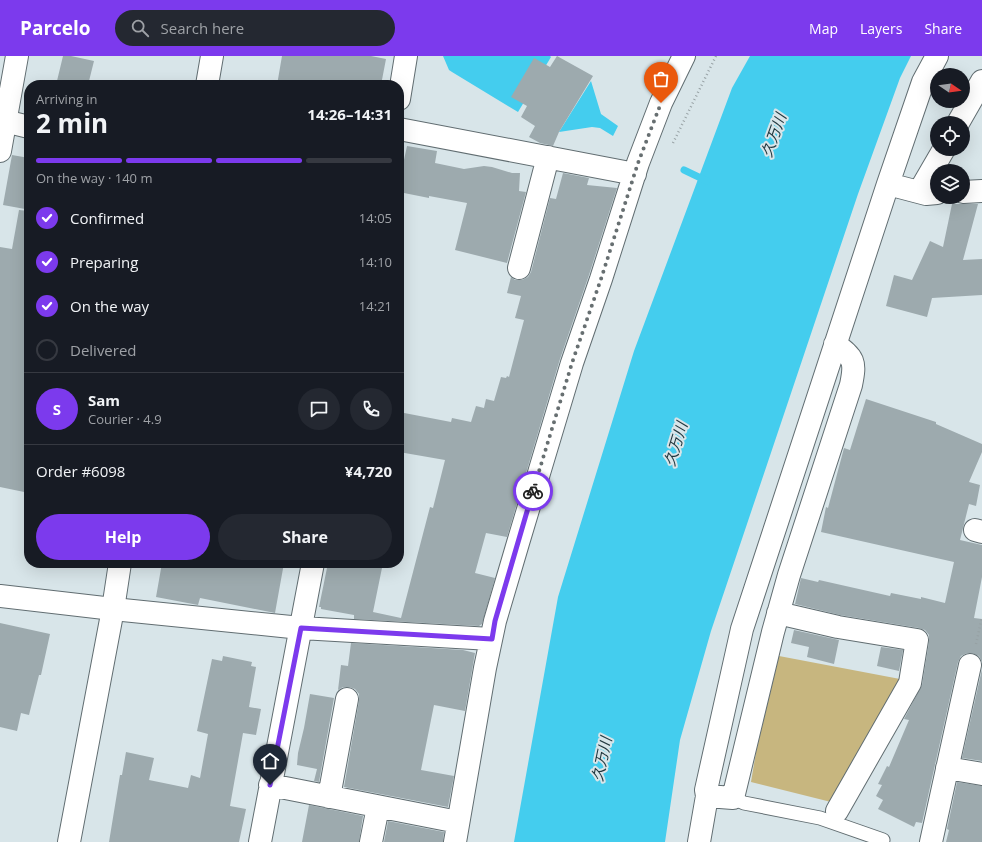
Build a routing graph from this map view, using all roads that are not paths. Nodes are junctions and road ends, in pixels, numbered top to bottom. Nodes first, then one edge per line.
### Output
1 (18, 56) edge
2 (212, 56) edge
3 (406, 56) edge
4 (684, 56) edge
5 (937, 56) edge
6 (208, 80) edge
7 (402, 80) edge
8 (982, 81) edge
9 (962, 116) edge
10 (3, 121) edge
11 (24, 126) edge
12 (404, 130) edge
13 (0, 151) edge
14 (941, 156) edge
15 (548, 157) junction
16 (635, 174) junction
17 (888, 184) junction
18 (982, 191) edge
19 (970, 192) edge
20 (928, 193) edge
21 (519, 268) dead end
22 (835, 344) junction
23 (119, 568) edge
24 (312, 568) edge
25 (0, 596) edge
26 (112, 609) junction
27 (778, 613) junction
28 (301, 628) junction
29 (492, 639) junction
30 (970, 666) dead end
31 (347, 699) dead end
32 (947, 768) junction
33 (982, 774) edge
34 (270, 785) junction
35 (707, 796) junction
36 (329, 797) junction
37 (733, 798) junction
38 (378, 806) junction
39 (837, 811) dead end
40 (456, 832) edge
41 (69, 842) edge
42 (260, 842) edge
43 (372, 842) edge
44 (699, 842) edge
45 (882, 842) edge
46 (930, 842) edge

1 - 10 street
2 - 6 street
3 - 7 street
4 - 16 street
5 - 17 street
8 - 9 street
10 - 11 street
10 - 13 street
12 - 15 street
14 - 20 street
15 - 16 street
15 - 21 street
16 - 29 street
17 - 20 street
17 - 22 street
18 - 19 street
22 - 27 street
22 - 35 street
23 - 26 street
24 - 28 street
25 - 26 street
26 - 28 street
26 - 41 street
27 - 37 street
27 - 39 street
28 - 29 street
28 - 34 street
29 - 40 street
30 - 32 street
31 - 36 street
32 - 33 street
32 - 46 street
34 - 36 street
34 - 42 street
35 - 37 street
35 - 44 street
36 - 38 street
37 - 45 lane
38 - 40 street
38 - 43 street

